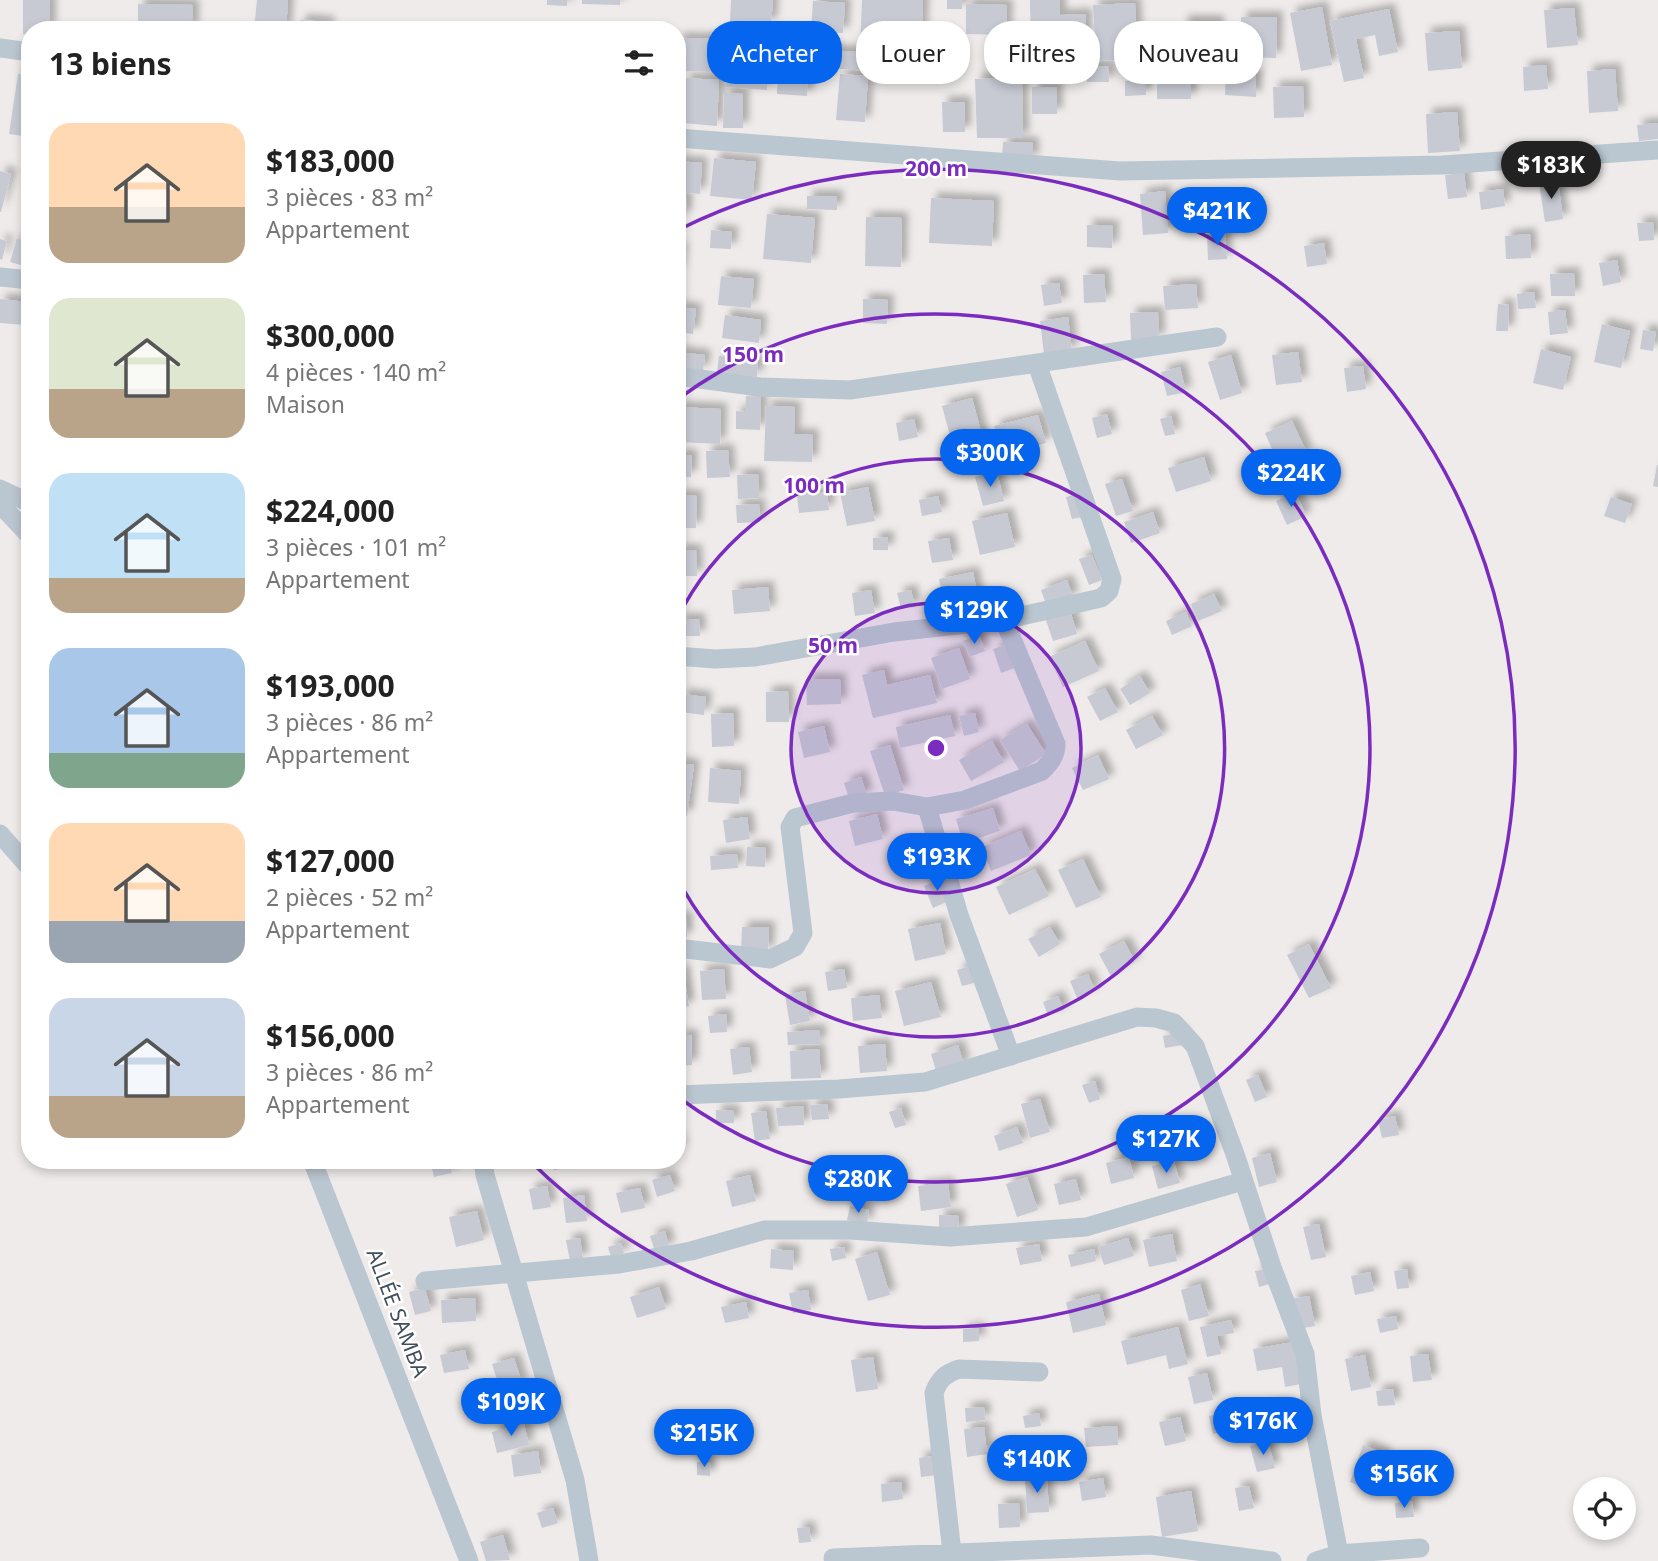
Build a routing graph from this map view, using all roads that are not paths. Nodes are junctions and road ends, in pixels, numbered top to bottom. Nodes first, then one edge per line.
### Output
1 (0, 48) edge
2 (21, 51) edge
3 (686, 139) edge
4 (1658, 150) edge
5 (0, 277) edge
6 (21, 279) edge
7 (1217, 337) dead end
8 (1037, 364) junction
9 (686, 377) edge
10 (0, 489) edge
11 (21, 499) edge
12 (0, 504) edge
13 (21, 526) edge
14 (1004, 620) junction
15 (686, 657) edge
16 (927, 807) junction
17 (0, 834) edge
18 (21, 857) edge
19 (686, 949) edge
20 (1011, 1056) junction
21 (686, 1095) edge
22 (316, 1169) edge
23 (484, 1169) edge
24 (1243, 1181) junction
25 (514, 1273) junction
26 (425, 1282) dead end
27 (1040, 1372) dead end
28 (1420, 1548) dead end
29 (952, 1553) junction
30 (1151, 1553) edge
31 (833, 1558) dead end
32 (1338, 1558) edge
33 (469, 1561) edge
34 (589, 1561) edge
35 (1272, 1561) edge
36 (1316, 1561) edge

1 - 2 street
3 - 4 street
5 - 6 street
7 - 8 street
8 - 9 street
8 - 14 street
10 - 11 street
12 - 13 street
14 - 15 street
14 - 16 street
16 - 19 street
16 - 20 street
17 - 18 street
20 - 21 street
20 - 24 street
22 - 33 street, ALLÉE SAMBA
23 - 25 street
24 - 25 street
24 - 32 street
25 - 26 street
25 - 34 street
27 - 29 street
28 - 32 street
29 - 30 street
29 - 31 street
30 - 35 street
32 - 36 street

